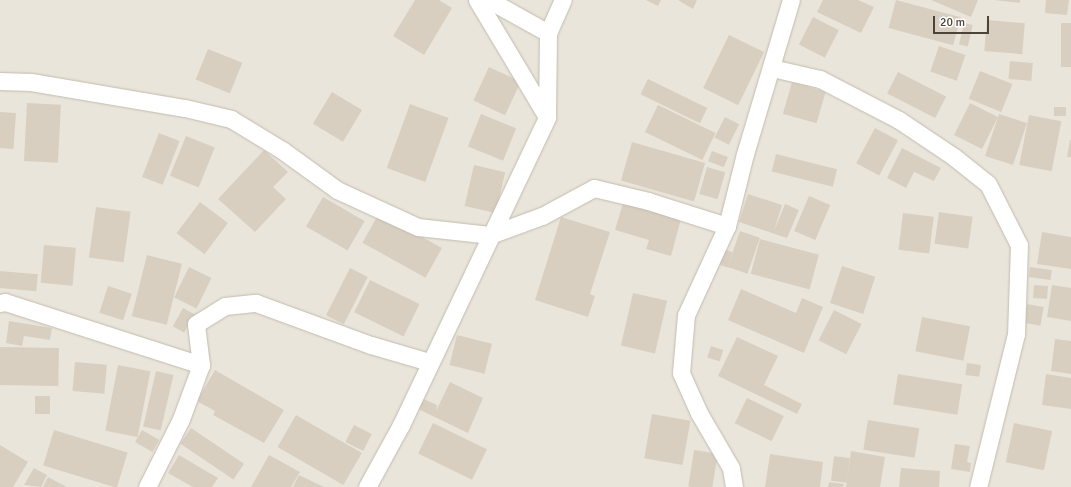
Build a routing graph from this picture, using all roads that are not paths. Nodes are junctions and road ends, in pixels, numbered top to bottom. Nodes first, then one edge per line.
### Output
1 (477, 0) edge
2 (489, 0) edge
3 (563, 0) edge
4 (791, 0) edge
5 (548, 33) junction
6 (772, 68) junction
7 (0, 81) edge
8 (547, 116) junction
9 (727, 226) junction
10 (490, 235) junction
11 (0, 303) edge
12 (429, 362) junction
13 (201, 365) junction
14 (147, 487) edge
15 (367, 487) edge
16 (734, 487) edge
17 (978, 487) edge

1 - 8 street
2 - 5 street
3 - 5 street
4 - 6 street
5 - 8 street
6 - 9 street
6 - 17 street
7 - 10 street
8 - 10 street
9 - 10 street
9 - 16 street
10 - 12 street
11 - 13 street
12 - 13 street
12 - 15 street
13 - 14 street

